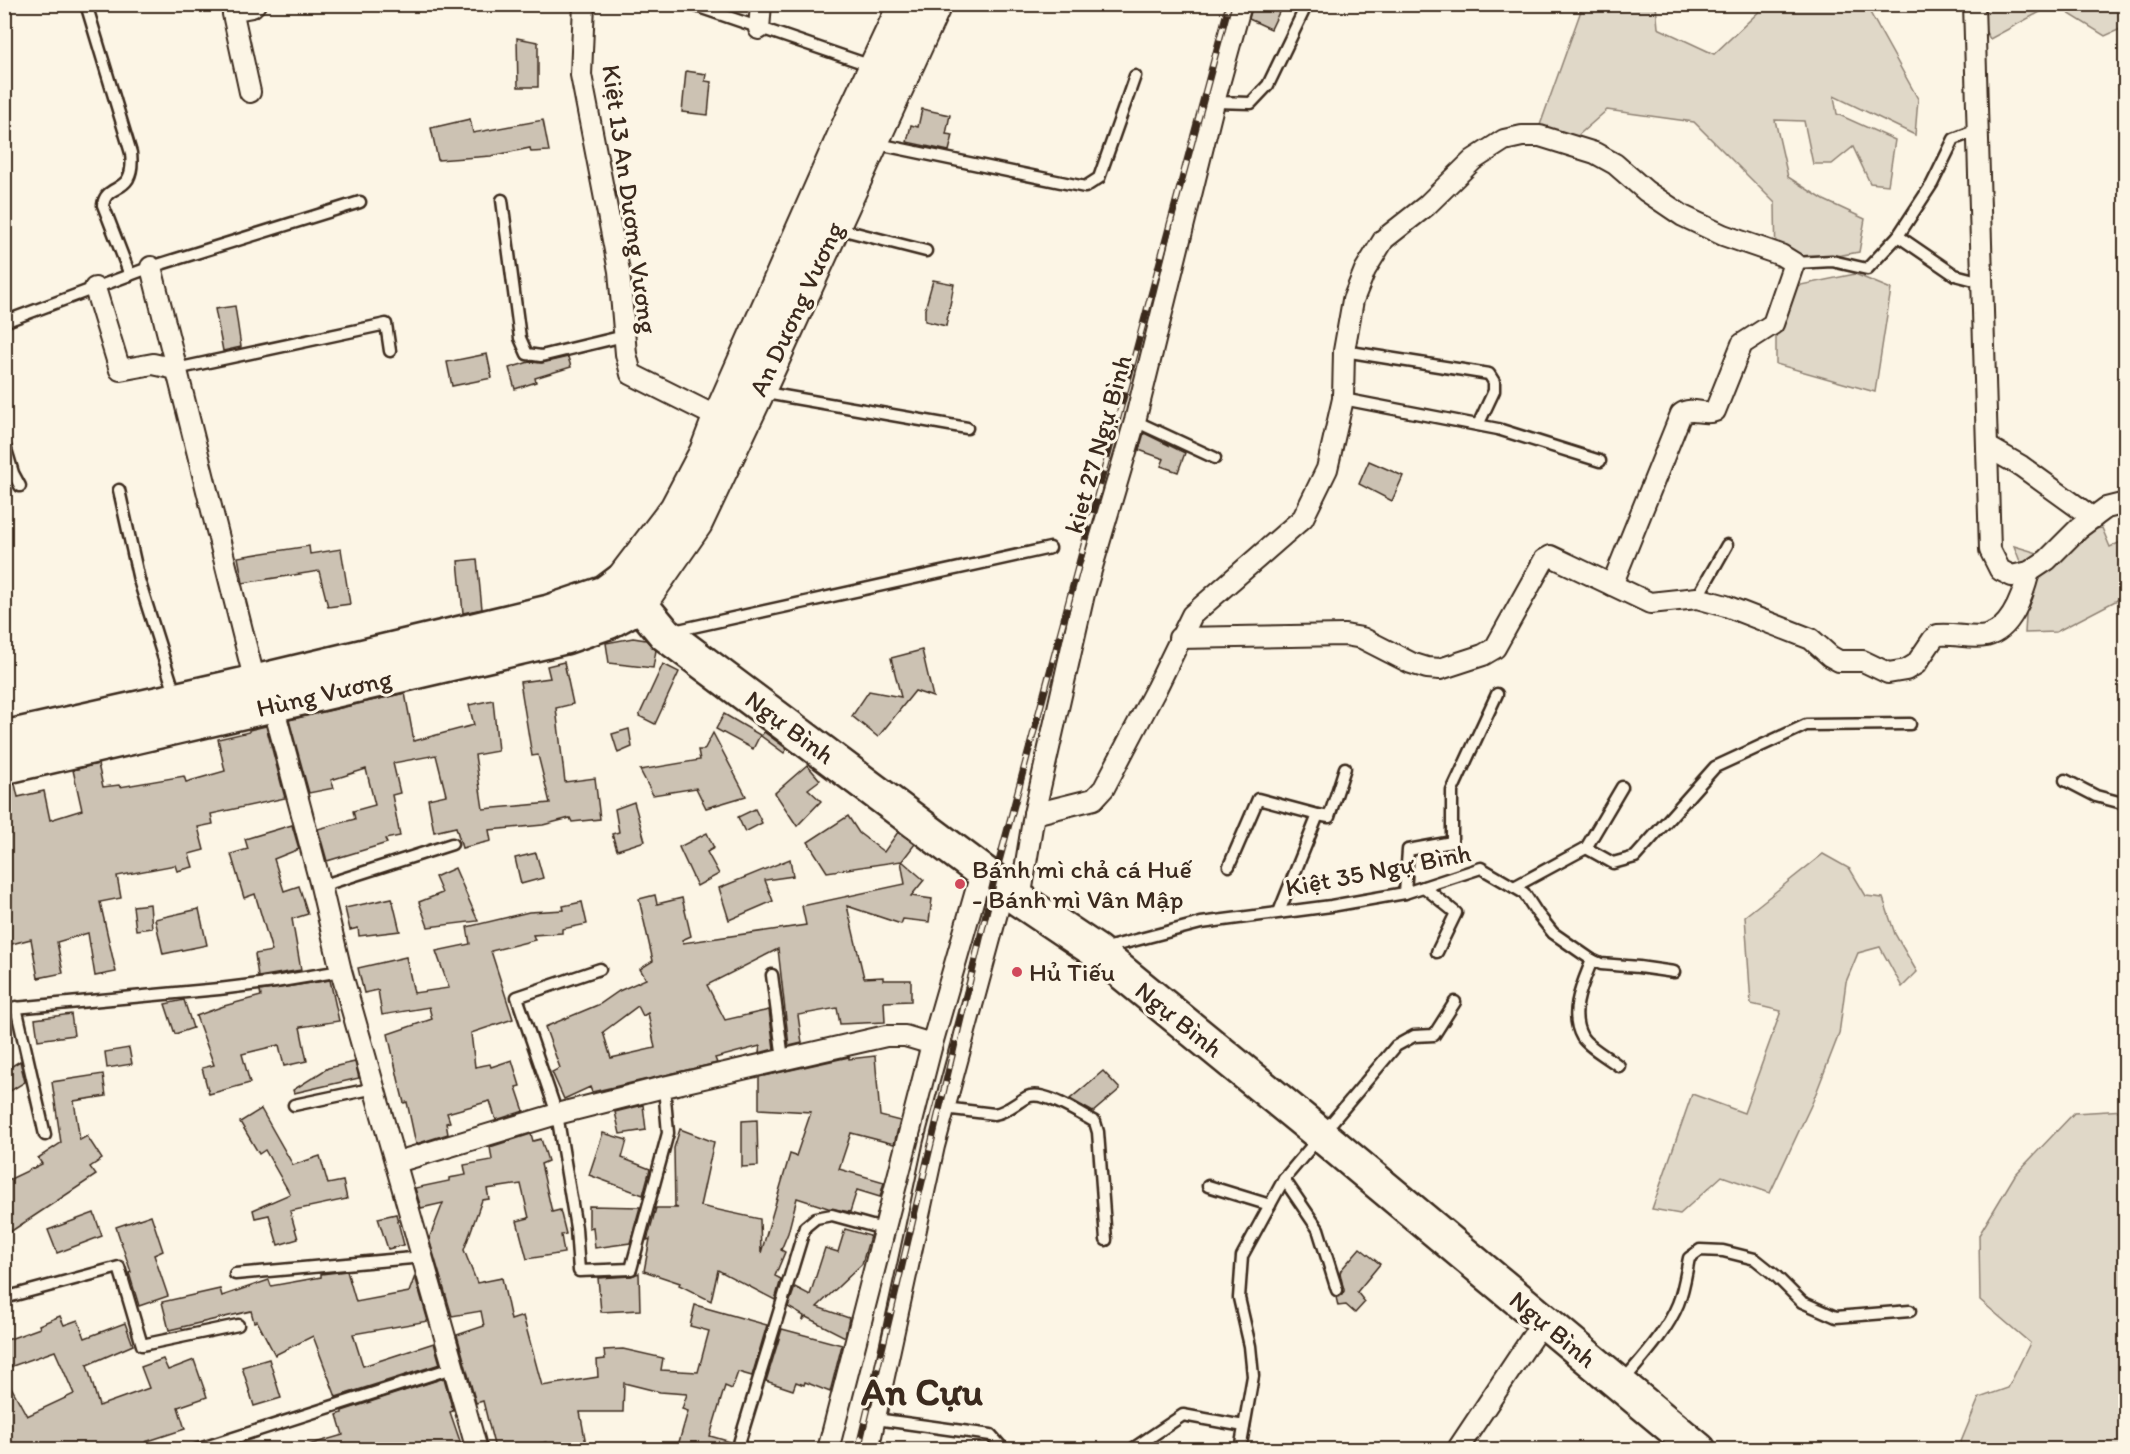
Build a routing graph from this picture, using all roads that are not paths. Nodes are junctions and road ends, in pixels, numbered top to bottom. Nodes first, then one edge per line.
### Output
1 (86, 4) edge
2 (255, 4) edge
3 (584, 4) edge
4 (690, 4) edge
5 (761, 4) edge
6 (905, 4) edge
7 (935, 4) edge
8 (1241, 4) edge
9 (1307, 4) edge
10 (1974, 4) edge
11 (759, 29) junction
12 (876, 68) junction
13 (1135, 76) dead end
14 (250, 92) dead end
15 (1214, 102) junction
16 (1977, 130) junction
17 (872, 143) junction
18 (502, 200) dead end
19 (360, 202) dead end
20 (833, 228) junction
21 (1898, 236) junction
22 (926, 250) dead end
23 (1794, 263) junction
24 (151, 267) junction
25 (130, 275) junction
26 (1982, 282) junction
27 (95, 288) junction
28 (4, 322) edge
29 (624, 336) junction
30 (390, 351) dead end
31 (1344, 351) junction
32 (176, 369) junction
33 (758, 392) junction
34 (1343, 399) junction
35 (719, 418) junction
36 (1135, 421) junction
37 (1478, 425) junction
38 (967, 428) dead end
39 (4, 443) edge
40 (1988, 447) junction
41 (1215, 458) dead end
42 (1600, 461) dead end
43 (20, 486) dead end
44 (119, 490) dead end
45 (2126, 503) edge
46 (2093, 518) junction
47 (1727, 545) dead end
48 (1050, 548) dead end
49 (2029, 572) junction
50 (1612, 585) junction
51 (630, 593) junction
52 (1697, 598) junction
53 (665, 633) junction
54 (1179, 638) junction
55 (264, 694) junction
56 (1497, 694) dead end
57 (177, 700) junction
58 (1910, 724) dead end
59 (4, 738) edge
60 (4, 767) edge
61 (1345, 768) dead end
62 (2065, 780) dead end
63 (1622, 787) dead end
64 (2126, 804) edge
65 (1034, 814) junction
66 (1318, 814) junction
67 (452, 844) dead end
68 (1586, 848) junction
69 (1229, 866) dead end
70 (321, 886) junction
71 (1002, 886) junction
72 (1424, 887) junction
73 (1514, 887) junction
74 (1406, 893) junction
75 (1279, 912) junction
76 (1096, 951) junction
77 (1437, 952) dead end
78 (1592, 960) junction
79 (600, 969) dead end
80 (341, 971) junction
81 (1674, 972) dead end
82 (772, 975) dead end
83 (1455, 1002) dead end
84 (16, 1007) junction
85 (4, 1009) edge
86 (932, 1044) junction
87 (783, 1059) junction
88 (1619, 1066) dead end
89 (664, 1087) junction
90 (375, 1088) junction
91 (294, 1105) dead end
92 (944, 1108) junction
93 (557, 1114) junction
94 (1320, 1134) junction
95 (45, 1135) dead end
96 (397, 1162) junction
97 (1284, 1179) junction
98 (1208, 1186) dead end
99 (1270, 1205) junction
100 (883, 1229) junction
101 (1106, 1240) dead end
102 (423, 1257) junction
103 (235, 1274) dead end
104 (1337, 1290) dead end
105 (4, 1298) edge
106 (1910, 1311) dead end
107 (1543, 1321) junction
108 (238, 1325) dead end
109 (455, 1366) junction
110 (1620, 1385) junction
111 (876, 1419) junction
112 (1244, 1426) junction
113 (1134, 1448) dead end
114 (196, 1449) edge
115 (477, 1449) edge
116 (737, 1449) edge
117 (828, 1449) edge
118 (868, 1449) edge
119 (1004, 1449) edge
120 (1240, 1449) edge
121 (1457, 1449) edge
122 (1699, 1449) edge

1 - 25 lane
2 - 14 street
3 - 29 street, Kiệt 13 An Dương Vương
4 - 11 lane
5 - 11 street
6 - 12 main road, An Dương Vương
7 - 17 main road, An Dương Vương
8 - 15 street, kiet 27 Ngự Bình
9 - 15 lane
10 - 16 street
11 - 12 lane
12 - 35 main road, An Dương Vương
13 - 17 lane
15 - 36 street, kiet 27 Ngự Bình
16 - 21 lane
16 - 26 street
17 - 20 main road, An Dương Vương
18 - 29 lane
19 - 24 lane
20 - 22 lane
20 - 33 main road, An Dương Vương
21 - 23 lane
21 - 26 lane
23 - 31 street
23 - 50 street
24 - 25 lane
24 - 32 street
25 - 27 lane
26 - 40 street
27 - 28 lane
27 - 32 street
29 - 35 street, Kiệt 13 An Dương Vương
30 - 32 lane
31 - 34 street
31 - 37 lane
32 - 55 street
33 - 38 lane
33 - 51 main road, An Dương Vương
34 - 37 lane
34 - 54 street
35 - 51 main road, An Dương Vương
36 - 41 lane
36 - 65 street, kiet 27 Ngự Bình
37 - 42 lane
39 - 43 lane
40 - 46 street
40 - 49 street
44 - 57 lane
45 - 46 street
46 - 49 street
47 - 52 lane
48 - 53 lane
49 - 52 street
50 - 52 street
50 - 54 street
51 - 53 highway, Ngự Bình
51 - 55 highway, Hùng Vương
53 - 71 highway, Ngự Bình
54 - 65 street
55 - 57 highway, Hùng Vương
55 - 60 highway, Hùng Vương
55 - 70 street
56 - 74 lane
57 - 59 highway, Hùng Vương
58 - 68 lane
61 - 66 lane
62 - 64 lane
63 - 68 lane
65 - 71 street, kiet 27 Ngự Bình
66 - 69 lane
66 - 75 lane
67 - 70 lane
68 - 73 lane
70 - 80 street
71 - 76 highway, Ngự Bình
71 - 86 street
71 - 92 street
72 - 73 lane, Kiệt 35 Ngự Bình
72 - 74 lane, Kiệt 35 Ngự Bình
72 - 77 lane
73 - 78 lane, Kiệt 35 Ngự Bình
74 - 75 lane, Kiệt 35 Ngự Bình
75 - 76 lane, Kiệt 35 Ngự Bình
76 - 94 highway, Ngự Bình
78 - 81 lane, Kiệt 35 Ngự Bình
78 - 88 lane
79 - 93 lane
80 - 84 lane
80 - 90 street
82 - 87 lane
83 - 94 lane
84 - 85 lane
84 - 95 lane
86 - 87 street
86 - 100 street
87 - 89 street
89 - 93 street
89 - 93 lane
90 - 91 lane
90 - 96 street
92 - 101 lane
92 - 111 street
93 - 96 street
94 - 97 lane
94 - 107 highway, Ngự Bình
96 - 102 street
97 - 99 lane
97 - 104 lane
98 - 99 lane
99 - 112 lane
100 - 116 lane
100 - 117 street
102 - 103 lane
102 - 109 street
105 - 108 lane
106 - 110 lane
107 - 110 highway, Ngự Bình
107 - 121 street
109 - 114 lane
109 - 115 street
110 - 122 highway, Ngự Bình
111 - 118 street
111 - 119 lane
112 - 113 lane
112 - 120 lane

